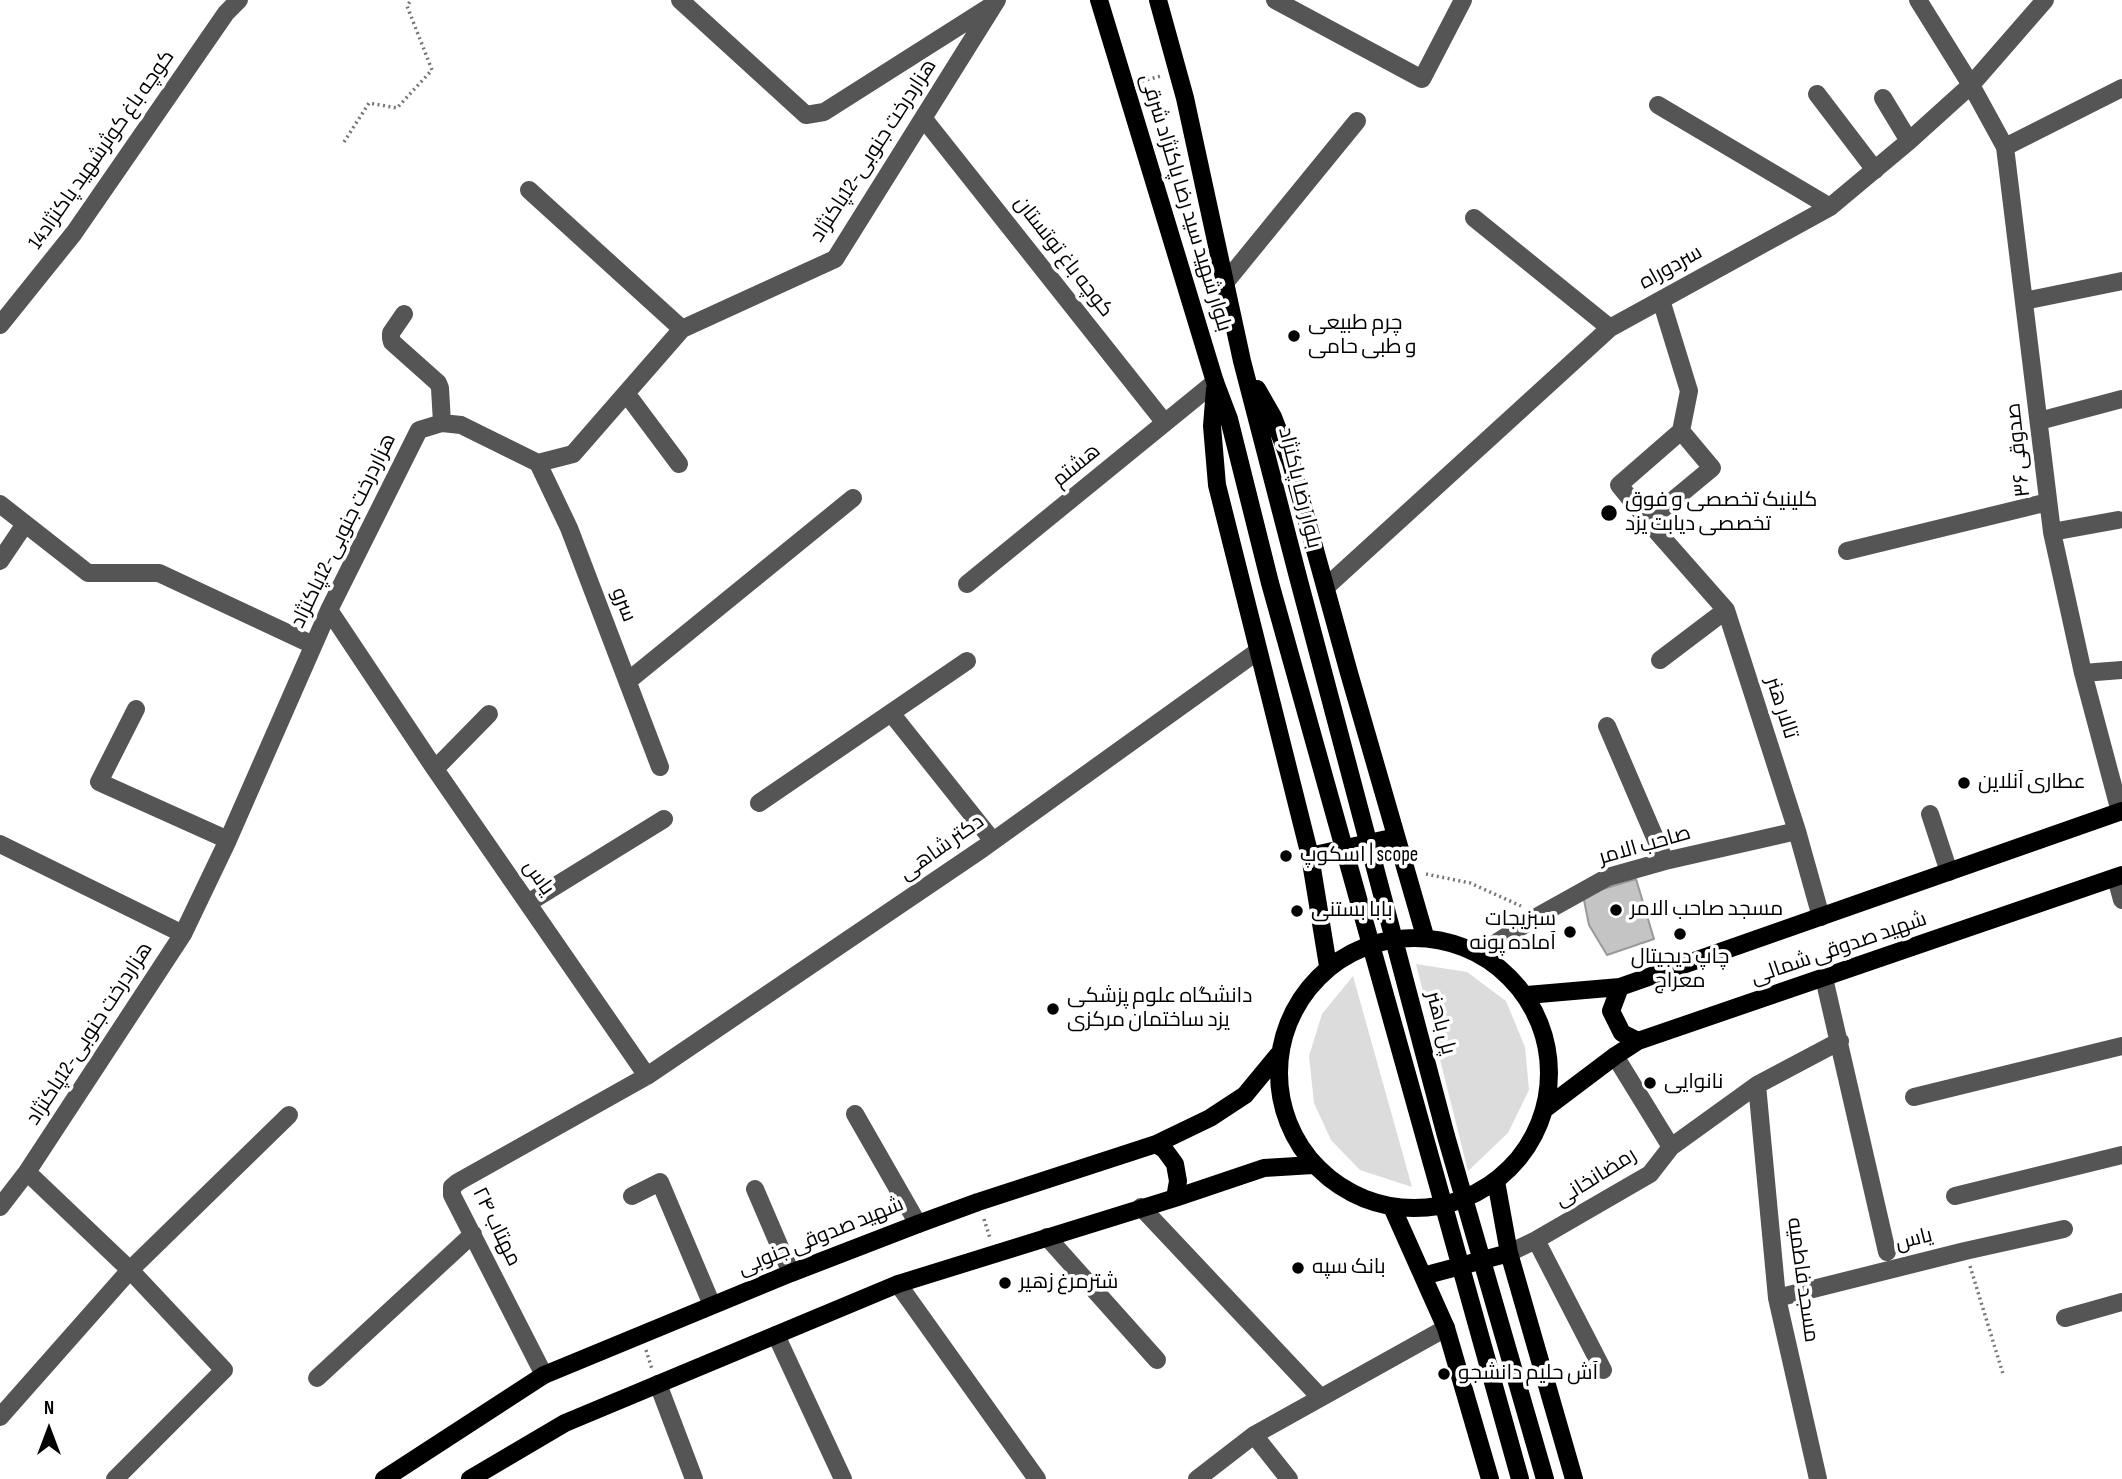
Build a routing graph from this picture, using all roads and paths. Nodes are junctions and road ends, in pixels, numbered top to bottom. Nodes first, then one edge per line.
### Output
1 (411, 0) edge
2 (680, 0) edge
3 (1099, 0) edge
4 (1158, 0) edge
5 (1463, 0) edge
6 (1918, 0) edge
7 (2045, 0) edge
8 (996, 2) edge
9 (1286, 3) edge
10 (227, 4) edge
11 (1171, 73) dead end
12 (1136, 83) dead end
13 (1971, 85) junction
14 (2122, 88) edge
15 (1817, 94) dead end
16 (1883, 98) dead end
17 (1658, 105) dead end
18 (925, 119) junction
19 (1357, 121) dead end
20 (1909, 141) junction
21 (344, 142) dead end
22 (2005, 147) junction
23 (1875, 170) junction
24 (529, 190) dead end
25 (1830, 207) junction
26 (1474, 218) dead end
27 (2122, 281) edge
28 (1224, 284) junction
29 (1661, 300) junction
30 (2024, 300) junction
31 (404, 314) dead end
32 (0, 325) edge
33 (1610, 328) junction
34 (682, 329) junction
35 (1242, 360) junction
36 (1215, 382) junction
37 (626, 393) junction
38 (2122, 399) edge
39 (1256, 410) joint
40 (2039, 421) junction
41 (442, 423) junction
42 (1165, 423) junction
43 (1681, 431) junction
44 (538, 463) junction
45 (678, 464) dead end
46 (853, 498) dead end
47 (2048, 502) junction
48 (0, 504) edge
49 (2119, 520) dead end
50 (25, 524) junction
51 (1653, 528) junction
52 (2052, 532) junction
53 (1847, 551) dead end
54 (0, 561) edge
55 (1298, 577) joint
56 (967, 584) dead end
57 (1325, 587) junction
58 (329, 610) junction
59 (1726, 610) junction
60 (313, 645) junction
61 (1258, 651) junction
62 (1660, 660) dead end
63 (967, 661) dead end
64 (2122, 670) edge
65 (2083, 673) junction
66 (628, 681) junction
67 (136, 709) dead end
68 (891, 713) junction
69 (489, 714) dead end
70 (1607, 726) dead end
71 (660, 766) dead end
72 (435, 769) junction
73 (759, 803) dead end
74 (2121, 812) edge
75 (1930, 814) dead end
76 (664, 819) dead end
77 (1797, 831) junction
78 (1396, 837) junction
79 (228, 841) junction
80 (993, 841) junction
81 (0, 844) edge
82 (1310, 856) junction
83 (1665, 861) junction
84 (1407, 870) junction
85 (1949, 872) junction
86 (2119, 876) edge
87 (2122, 900) edge
88 (528, 903) junction
89 (1538, 916) junction
90 (1821, 917) junction
91 (183, 934) junction
92 (1425, 936) junction
93 (1480, 953) junction
94 (1328, 967) junction
95 (1824, 978) junction
96 (1620, 987) junction
97 (1527, 995) junction
98 (1638, 1041) junction
99 (1840, 1041) junction
100 (2122, 1046) edge
101 (1278, 1055) junction
102 (1615, 1056) junction
103 (647, 1076) junction
104 (1757, 1085) junction
105 (1914, 1097) dead end
106 (1546, 1108) junction
107 (855, 1114) dead end
108 (289, 1115) dead end
109 (1156, 1144) junction
110 (1671, 1147) junction
111 (2122, 1155) edge
112 (1313, 1165) junction
113 (27, 1172) junction
114 (1496, 1181) junction
115 (755, 1189) dead end
116 (632, 1196) dead end
117 (1955, 1196) dead end
118 (1175, 1198) junction
119 (978, 1202) junction
120 (0, 1207) edge
121 (1141, 1207) junction
122 (1392, 1207) junction
123 (918, 1224) junction
124 (2063, 1229) dead end
125 (473, 1234) junction
126 (1047, 1237) junction
127 (1536, 1240) junction
128 (1965, 1251) junction
129 (1887, 1252) dead end
130 (995, 1253) junction
131 (1509, 1253) junction
132 (130, 1270) junction
133 (791, 1273) junction
134 (1423, 1276) junction
135 (898, 1284) junction
136 (1777, 1298) junction
137 (2122, 1302) edge
138 (712, 1306) junction
139 (2065, 1318) dead end
140 (1446, 1328) junction
141 (640, 1335) junction
142 (776, 1335) junction
143 (1157, 1360) dead end
144 (1603, 1370) dead end
145 (2003, 1374) dead end
146 (544, 1375) junction
147 (317, 1378) dead end
148 (658, 1384) junction
149 (1320, 1397) junction
150 (0, 1417) edge
151 (1254, 1435) junction
152 (115, 1479) edge
153 (384, 1479) edge
154 (470, 1479) edge
155 (694, 1479) edge
156 (843, 1479) edge
157 (1037, 1479) edge
158 (1198, 1479) edge
159 (1289, 1479) edge
160 (1490, 1479) edge
161 (1520, 1479) edge
162 (1545, 1479) edge
163 (1574, 1479) edge
164 (1818, 1479) edge

1 - 21 path
2 - 8 street
3 - 36 main road, بلوار شهید سید رضا پاکنژاد شرقی
4 - 28 main road, بلوار شهید سید رضا پاکنژاد شرقی
5 - 9 street
6 - 13 street, صدوقی ۳۶
7 - 13 street, سردوراه
8 - 18 street, هزاردرخت جنوبی-12پاکنژاد
10 - 32 street, کوچه باغ کوثرشهید پاکنژاد14
11 - 12 path
13 - 20 street, سردوراه
13 - 22 street, صدوقی ۳۶
14 - 22 street
15 - 23 street
16 - 20 street
17 - 25 street
18 - 34 street, هزاردرخت جنوبی-12پاکنژاد
18 - 42 street, کوچه باغ توتستان
19 - 28 street
20 - 23 street, سردوراه
22 - 30 street, صدوقی ۳۶
23 - 25 street, سردوراه
24 - 34 street
25 - 29 street, سردوراه
26 - 33 street
27 - 30 street
28 - 35 main road, بلوار شهید سید رضا پاکنژاد شرقی
29 - 33 street, سردوراه
29 - 43 street
30 - 40 street, صدوقی ۳۶
31 - 41 street
33 - 57 street, سردوراه
34 - 37 street, هزاردرخت جنوبی-12پاکنژاد
35 - 39 main road, بلوار شهید سید رضا پاکنژاد شرقی
35 - 57 main road
36 - 42 street, هشتم
36 - 61 main road
36 - 161 main road, بلوار شهید سید رضا پاکنژاد شرقی
37 - 44 street, هزاردرخت جنوبی-12پاکنژاد
37 - 45 street
38 - 40 street
39 - 55 main road, بلوار رضا پاکنژاد
40 - 47 street, صدوقی ۳۶
41 - 44 street
41 - 58 street, هزاردرخت جنوبی-12پاکنژاد
42 - 56 street, هشتم
43 - 51 street
43 - 51 street, تالار هنر
44 - 66 street, سرو
46 - 66 street
47 - 52 street, صدوقی ۳۶
47 - 53 street
48 - 50 street
49 - 52 street
50 - 54 street
50 - 60 street
51 - 59 street, تالار هنر
52 - 65 street, صدوقی ۳۶
55 - 162 main road, پل باهنر
57 - 78 main road
58 - 60 street, هزاردرخت جنوبی-12پاکنژاد
58 - 72 street, یاس
59 - 62 street
59 - 77 street, تالار هنر
60 - 79 street, هزاردرخت جنوبی-12پاکنژاد
61 - 80 street, دکتر شاهی
61 - 82 main road
63 - 68 street
64 - 65 street
65 - 74 street, صدوقی ۳۶
66 - 71 street, سرو
67 - 79 street
68 - 73 street
68 - 80 street
69 - 72 street
70 - 83 street
72 - 88 street, یاس
74 - 85 main road, شهید صدوقی شمالی
75 - 85 street
76 - 88 street
77 - 83 street, صاحب الامر
77 - 90 street, تالار هنر
78 - 82 main road
78 - 84 main road
79 - 91 street, هزاردرخت جنوبی-12پاکنژاد
80 - 103 street, دکتر شاهی
81 - 91 street
82 - 94 main road
83 - 89 street, صاحب الامر
84 - 89 path
84 - 92 main road
85 - 90 main road, شهید صدوقی شمالی
86 - 87 street
86 - 95 main road, شهید صدوقی شمالی
88 - 103 street, یاس
89 - 93 street, صاحب الامر
90 - 96 main road, شهید صدوقی شمالی
91 - 113 street, هزاردرخت جنوبی-12پاکنژاد
92 - 93 main road
92 - 94 main road
93 - 97 main road
94 - 101 main road
95 - 98 main road, شهید صدوقی شمالی
95 - 99 street
96 - 97 main road, شهید صدوقی شمالی
96 - 98 main road
97 - 106 main road
98 - 102 main road, شهید صدوقی شمالی
99 - 104 street, رمضانخانی
99 - 129 street
100 - 105 street
101 - 109 main road, شهید صدوقی جنوبی
101 - 112 main road
102 - 106 main road, شهید صدوقی شمالی
102 - 110 street
103 - 125 street, مهتاب ۲۴
104 - 110 street, رمضانخانی
104 - 136 street, مسجد فاطمیه
106 - 114 main road
107 - 123 street
108 - 132 street
109 - 118 main road
109 - 119 main road, شهید صدوقی جنوبی
110 - 127 street, رمضانخانی
111 - 117 street
112 - 118 main road
112 - 122 main road
113 - 120 street, هزاردرخت جنوبی-12پاکنژاد
113 - 132 street
114 - 122 main road
114 - 131 main road
115 - 133 street
116 - 138 street
118 - 121 main road
119 - 123 main road, شهید صدوقی جنوبی
119 - 130 path
121 - 126 main road
121 - 149 street
122 - 134 main road
123 - 133 main road, شهید صدوقی جنوبی
124 - 128 street, یاس
125 - 146 street, مهتاب ۲۴
125 - 147 street
126 - 130 main road
126 - 143 street
127 - 131 street, رمضانخانی
127 - 144 street
128 - 136 street, یاس
128 - 145 path
130 - 135 main road
131 - 134 main road
131 - 163 main road
132 - 150 street
132 - 152 street
133 - 138 main road, شهید صدوقی جنوبی
134 - 140 main road
135 - 142 main road
135 - 157 street
136 - 164 street, مسجد فاطمیه
137 - 139 street
138 - 141 main road, شهید صدوقی جنوبی
140 - 149 street
140 - 160 main road
141 - 146 main road, شهید صدوقی جنوبی
141 - 148 path
142 - 148 main road
142 - 156 street
146 - 153 main road, شهید صدوقی جنوبی
148 - 154 main road
148 - 155 street
149 - 151 street
151 - 158 street
151 - 159 street

